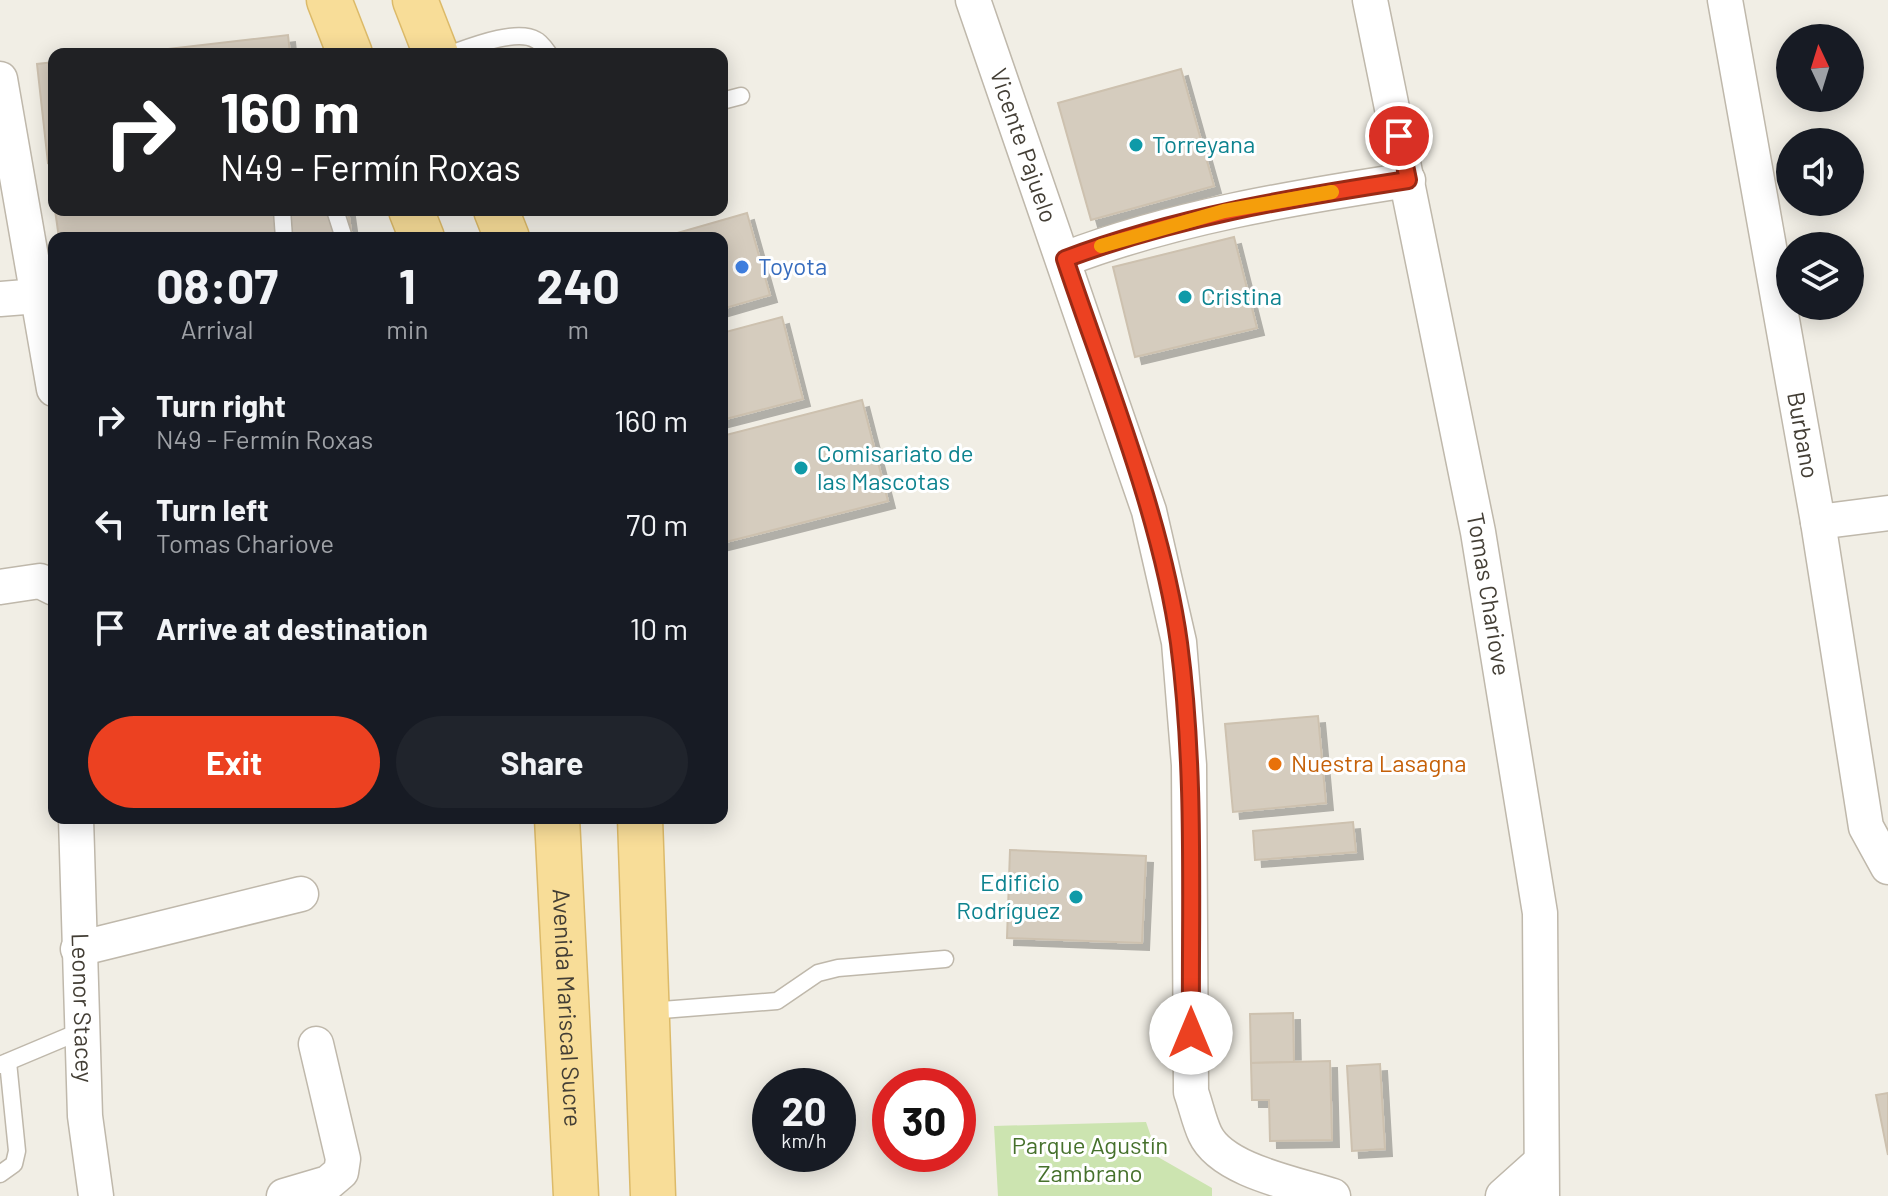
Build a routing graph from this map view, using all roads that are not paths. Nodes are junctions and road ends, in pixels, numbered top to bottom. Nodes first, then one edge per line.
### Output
1 (329, 0) edge
2 (415, 0) edge
3 (973, 0) edge
4 (1370, 0) edge
5 (1725, 0) edge
6 (348, 48) edge
7 (434, 48) edge
8 (468, 48) edge
9 (544, 48) edge
10 (1, 90) edge
11 (741, 96) dead end
12 (728, 99) edge
13 (1408, 180) junction
14 (1065, 259) junction
15 (38, 296) junction
16 (0, 299) edge
17 (48, 354) edge
18 (1888, 513) edge
19 (1818, 522) junction
20 (48, 585) edge
21 (0, 587) edge
22 (76, 824) edge
23 (557, 824) edge
24 (640, 824) edge
25 (1888, 867) edge
26 (301, 894) dead end
27 (78, 949) junction
28 (945, 959) dead end
29 (647, 1011) junction
30 (81, 1031) junction
31 (316, 1044) dead end
32 (4, 1064) edge
33 (1541, 1162) junction
34 (0, 1174) edge
35 (96, 1196) edge
36 (284, 1196) edge
37 (576, 1196) edge
38 (653, 1196) edge
39 (1333, 1196) edge
40 (1503, 1196) edge
41 (1542, 1196) edge

1 - 6 main road
2 - 7 main road
3 - 14 street, Vicente Pajuelo
4 - 13 street, Tomas Chariove
5 - 19 street, Burbano
8 - 9 lane
10 - 15 street
11 - 12 lane
13 - 14 street
13 - 33 street, Tomas Chariove
14 - 39 street, Vicente Pajuelo
15 - 16 street
15 - 17 street
18 - 19 street
19 - 25 street, Burbano
20 - 21 street
22 - 27 street, Leonor Stacey
23 - 37 main road, Avenida Mariscal Sucre
24 - 29 main road
26 - 27 street
27 - 30 street, Leonor Stacey
28 - 29 lane
29 - 38 main road
30 - 32 lane
30 - 35 street, Leonor Stacey
31 - 36 street
32 - 34 lane
33 - 40 street
33 - 41 street, Tomas Chariove

